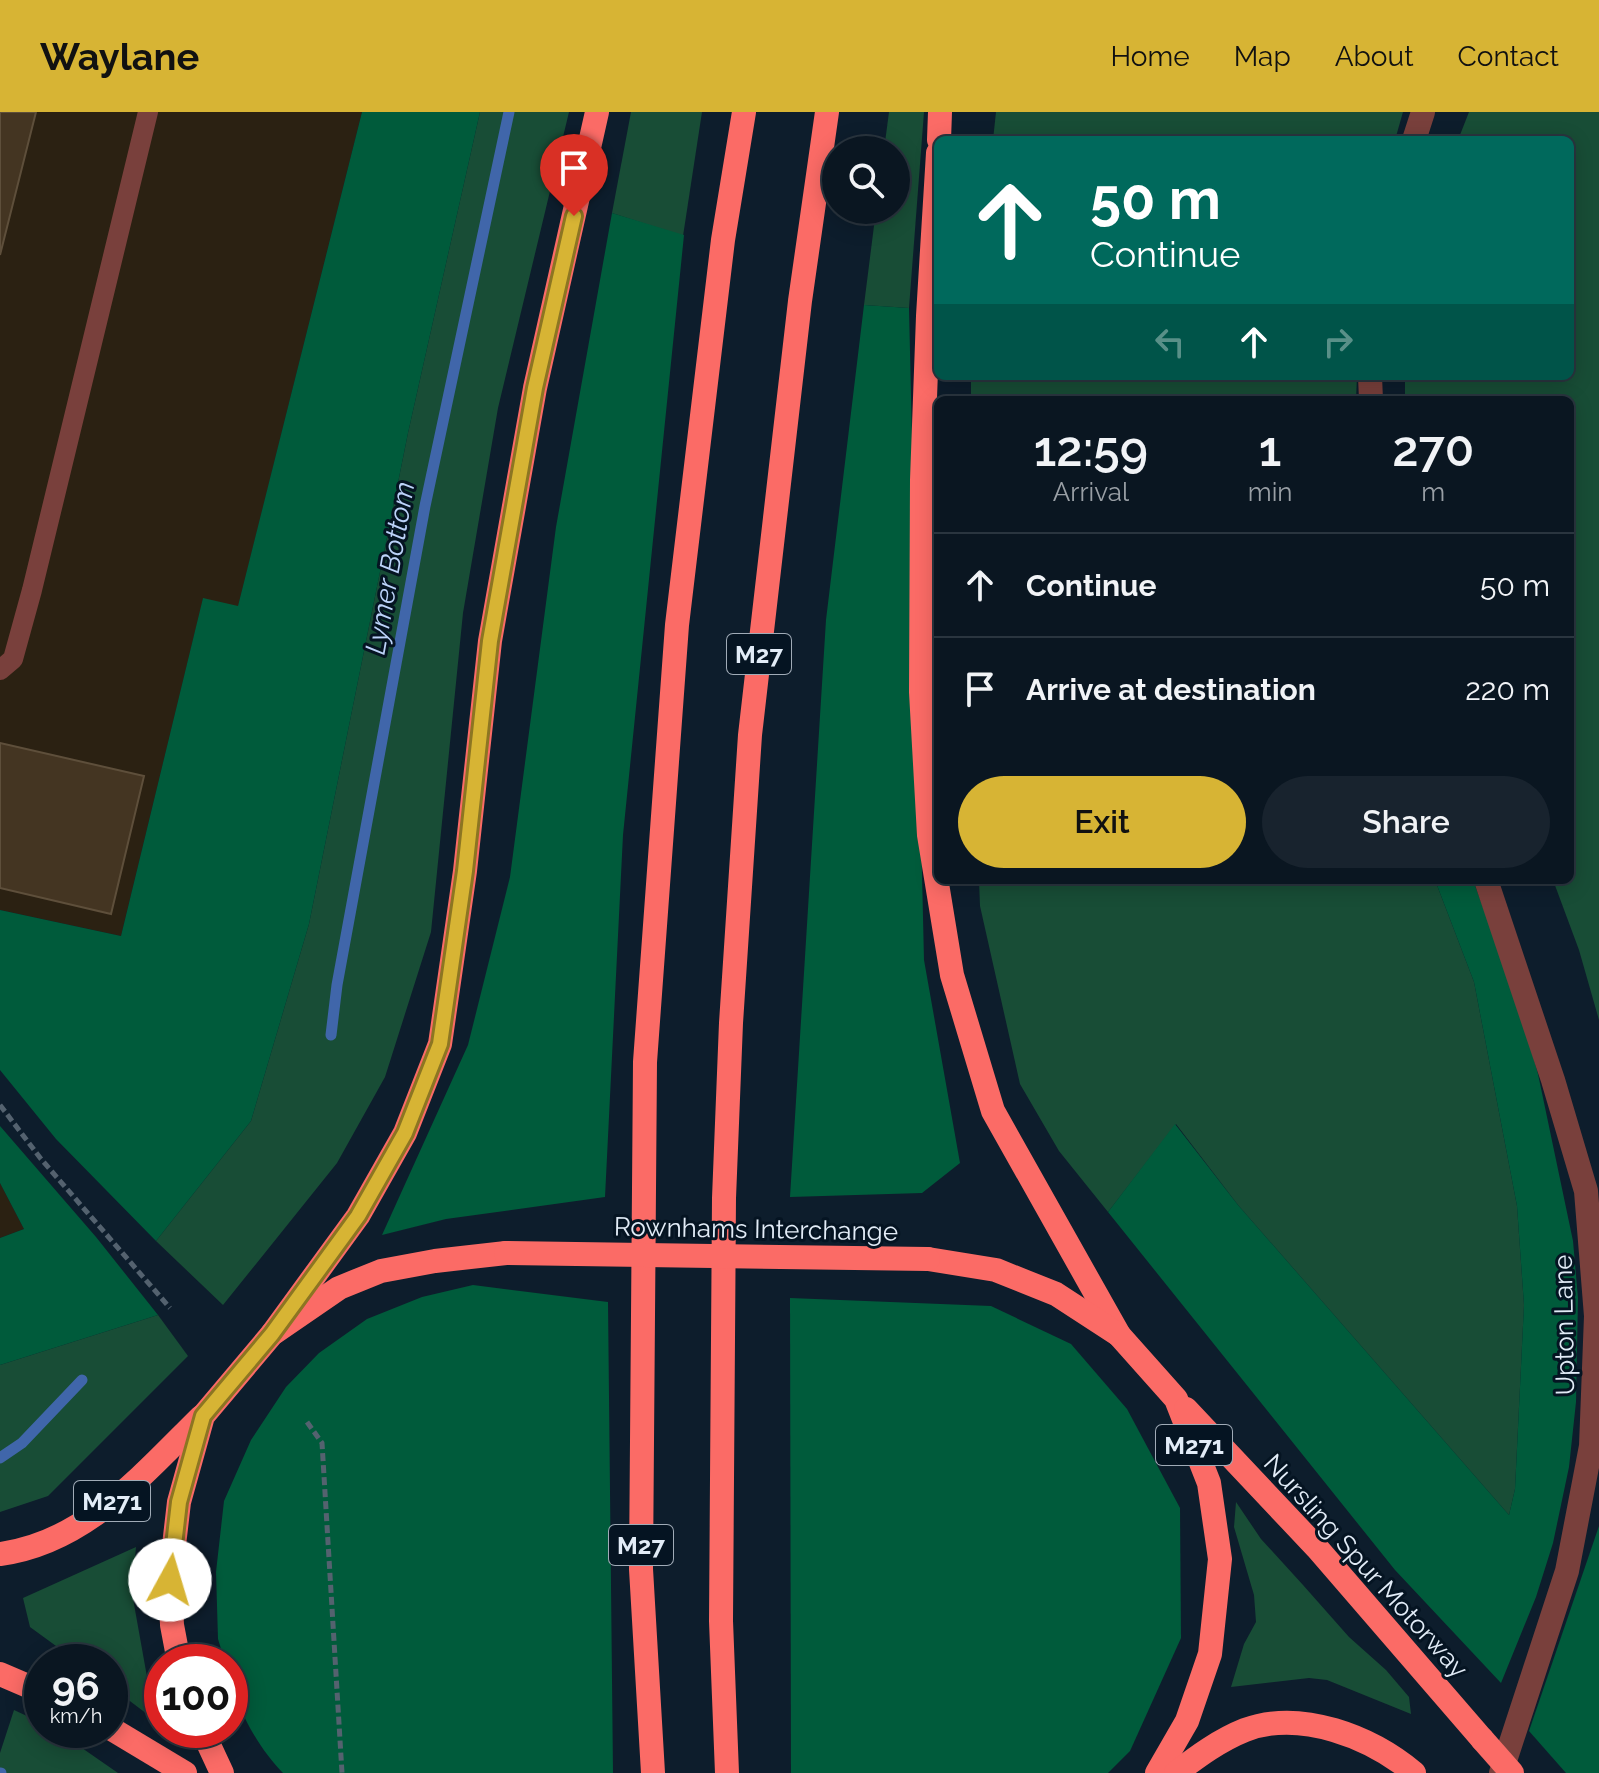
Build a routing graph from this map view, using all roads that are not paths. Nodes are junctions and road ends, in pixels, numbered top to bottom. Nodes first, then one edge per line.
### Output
1 (148, 112) edge
2 (597, 112) edge
3 (744, 112) edge
4 (827, 112) edge
5 (940, 112) edge
6 (1423, 112) edge
7 (939, 136) edge
8 (1415, 136) edge
9 (934, 218) edge
10 (0, 670) edge
11 (934, 865) edge
12 (937, 884) edge
13 (1487, 884) edge
14 (272, 1334) junction
15 (1119, 1335) junction
16 (1176, 1399) junction
17 (203, 1416) junction
18 (0, 1554) edge
19 (176, 1644) edge
20 (0, 1674) edge
21 (24, 1684) edge
22 (128, 1739) edge
23 (210, 1748) edge
24 (185, 1773) edge
25 (222, 1773) edge
26 (653, 1773) edge
27 (727, 1773) edge
28 (1157, 1773) edge
29 (1176, 1773) edge
30 (1414, 1773) edge
31 (1501, 1773) edge
32 (1512, 1773) edge

1 - 10 lane
2 - 14 highway
3 - 26 highway, M27
4 - 27 highway, M27
5 - 7 highway
6 - 8 street
9 - 11 highway
12 - 15 highway
13 - 31 street, Upton Lane
14 - 15 highway, Rownhams Interchange / M271, bridge
14 - 17 highway, Rownhams Interchange / M271
15 - 16 highway, Rownhams Interchange / M271
16 - 28 highway, Rownhams Interchange / M271
16 - 32 highway, Nursling Spur Motorway / M271, bridge
17 - 18 highway, M271
17 - 19 highway, Rownhams Interchange / M271
20 - 21 highway
22 - 24 highway
23 - 25 highway
29 - 30 highway

